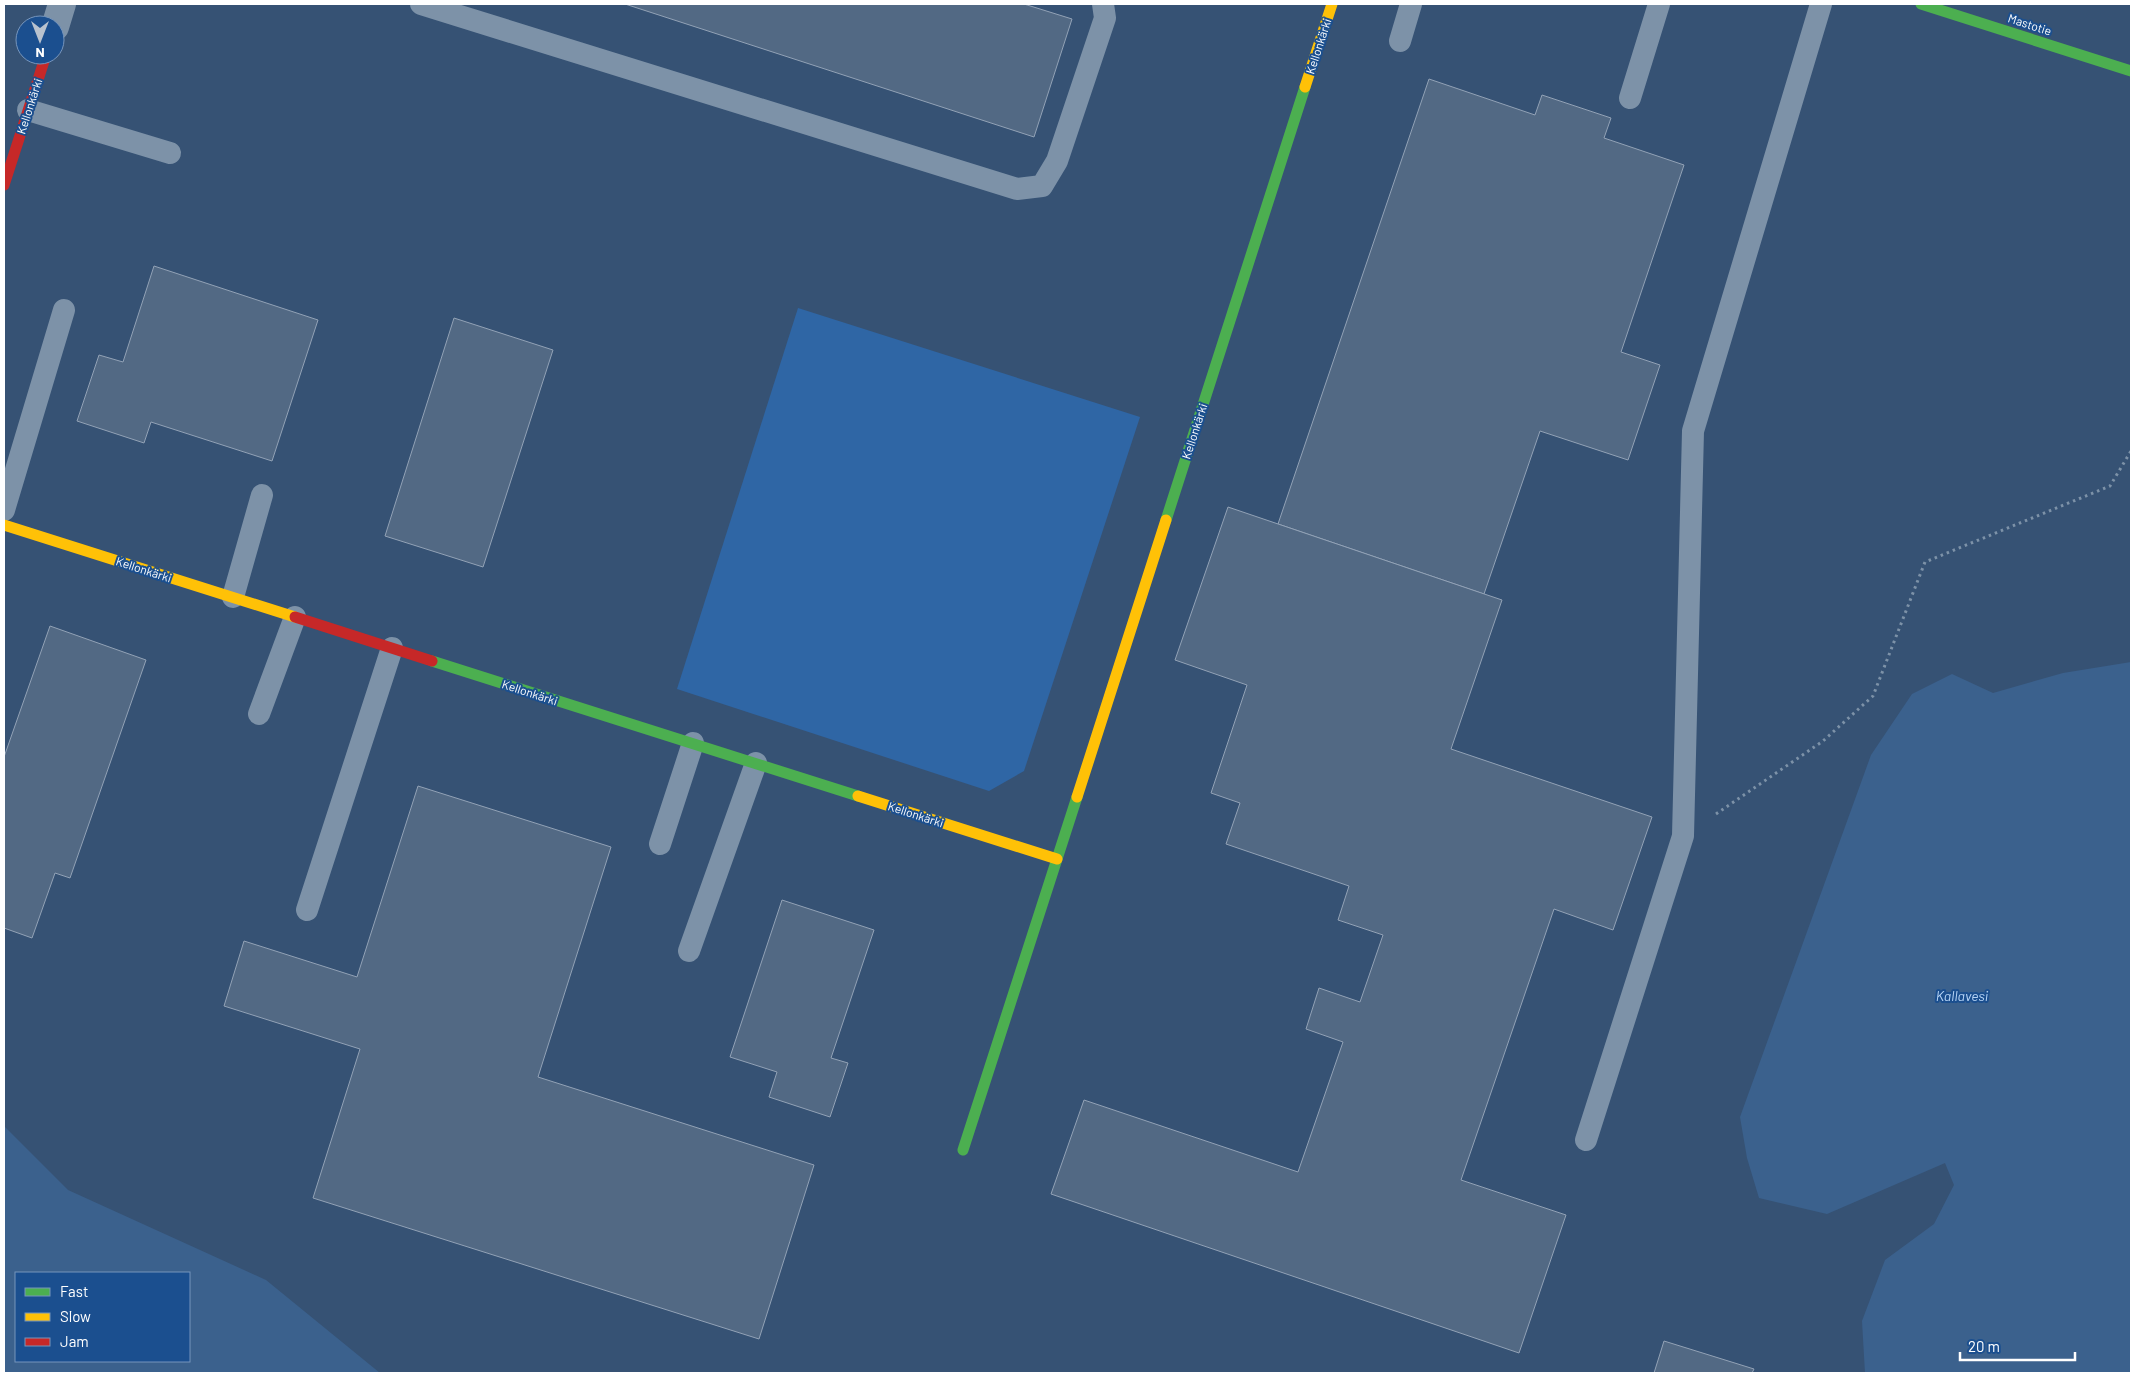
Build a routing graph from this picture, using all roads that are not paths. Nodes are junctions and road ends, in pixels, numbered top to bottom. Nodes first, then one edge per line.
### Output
1 (421, 4) edge
2 (1103, 4) edge
3 (1332, 4) edge
4 (1411, 4) edge
5 (1658, 4) edge
6 (1821, 4) edge
7 (1921, 4) edge
8 (1400, 41) dead end
9 (43, 65) edge
10 (2131, 71) edge
11 (1630, 98) dead end
12 (28, 110) junction
13 (170, 153) dead end
14 (4, 185) edge
15 (64, 310) dead end
16 (262, 495) dead end
17 (4, 510) edge
18 (4, 525) edge
19 (233, 597) junction
20 (295, 617) junction
21 (392, 648) junction
22 (259, 714) dead end
23 (693, 743) junction
24 (756, 763) junction
25 (660, 844) dead end
26 (1057, 859) junction
27 (307, 910) dead end
28 (689, 951) dead end
29 (1586, 1140) dead end
30 (963, 1150) dead end

1 - 2 lane
3 - 26 street, Kellonkärki
4 - 8 lane
5 - 11 lane
6 - 29 lane
7 - 10 street, Mastotie
9 - 12 street, Kellonkärki
12 - 13 lane
12 - 14 street, Kellonkärki
15 - 17 lane
16 - 19 lane
18 - 19 street, Kellonkärki
19 - 20 street, Kellonkärki
20 - 21 street, Kellonkärki
20 - 22 lane
21 - 23 street, Kellonkärki
21 - 27 lane
23 - 24 street, Kellonkärki
23 - 25 lane
24 - 26 street, Kellonkärki
24 - 28 lane
26 - 30 street, Kellonkärki

